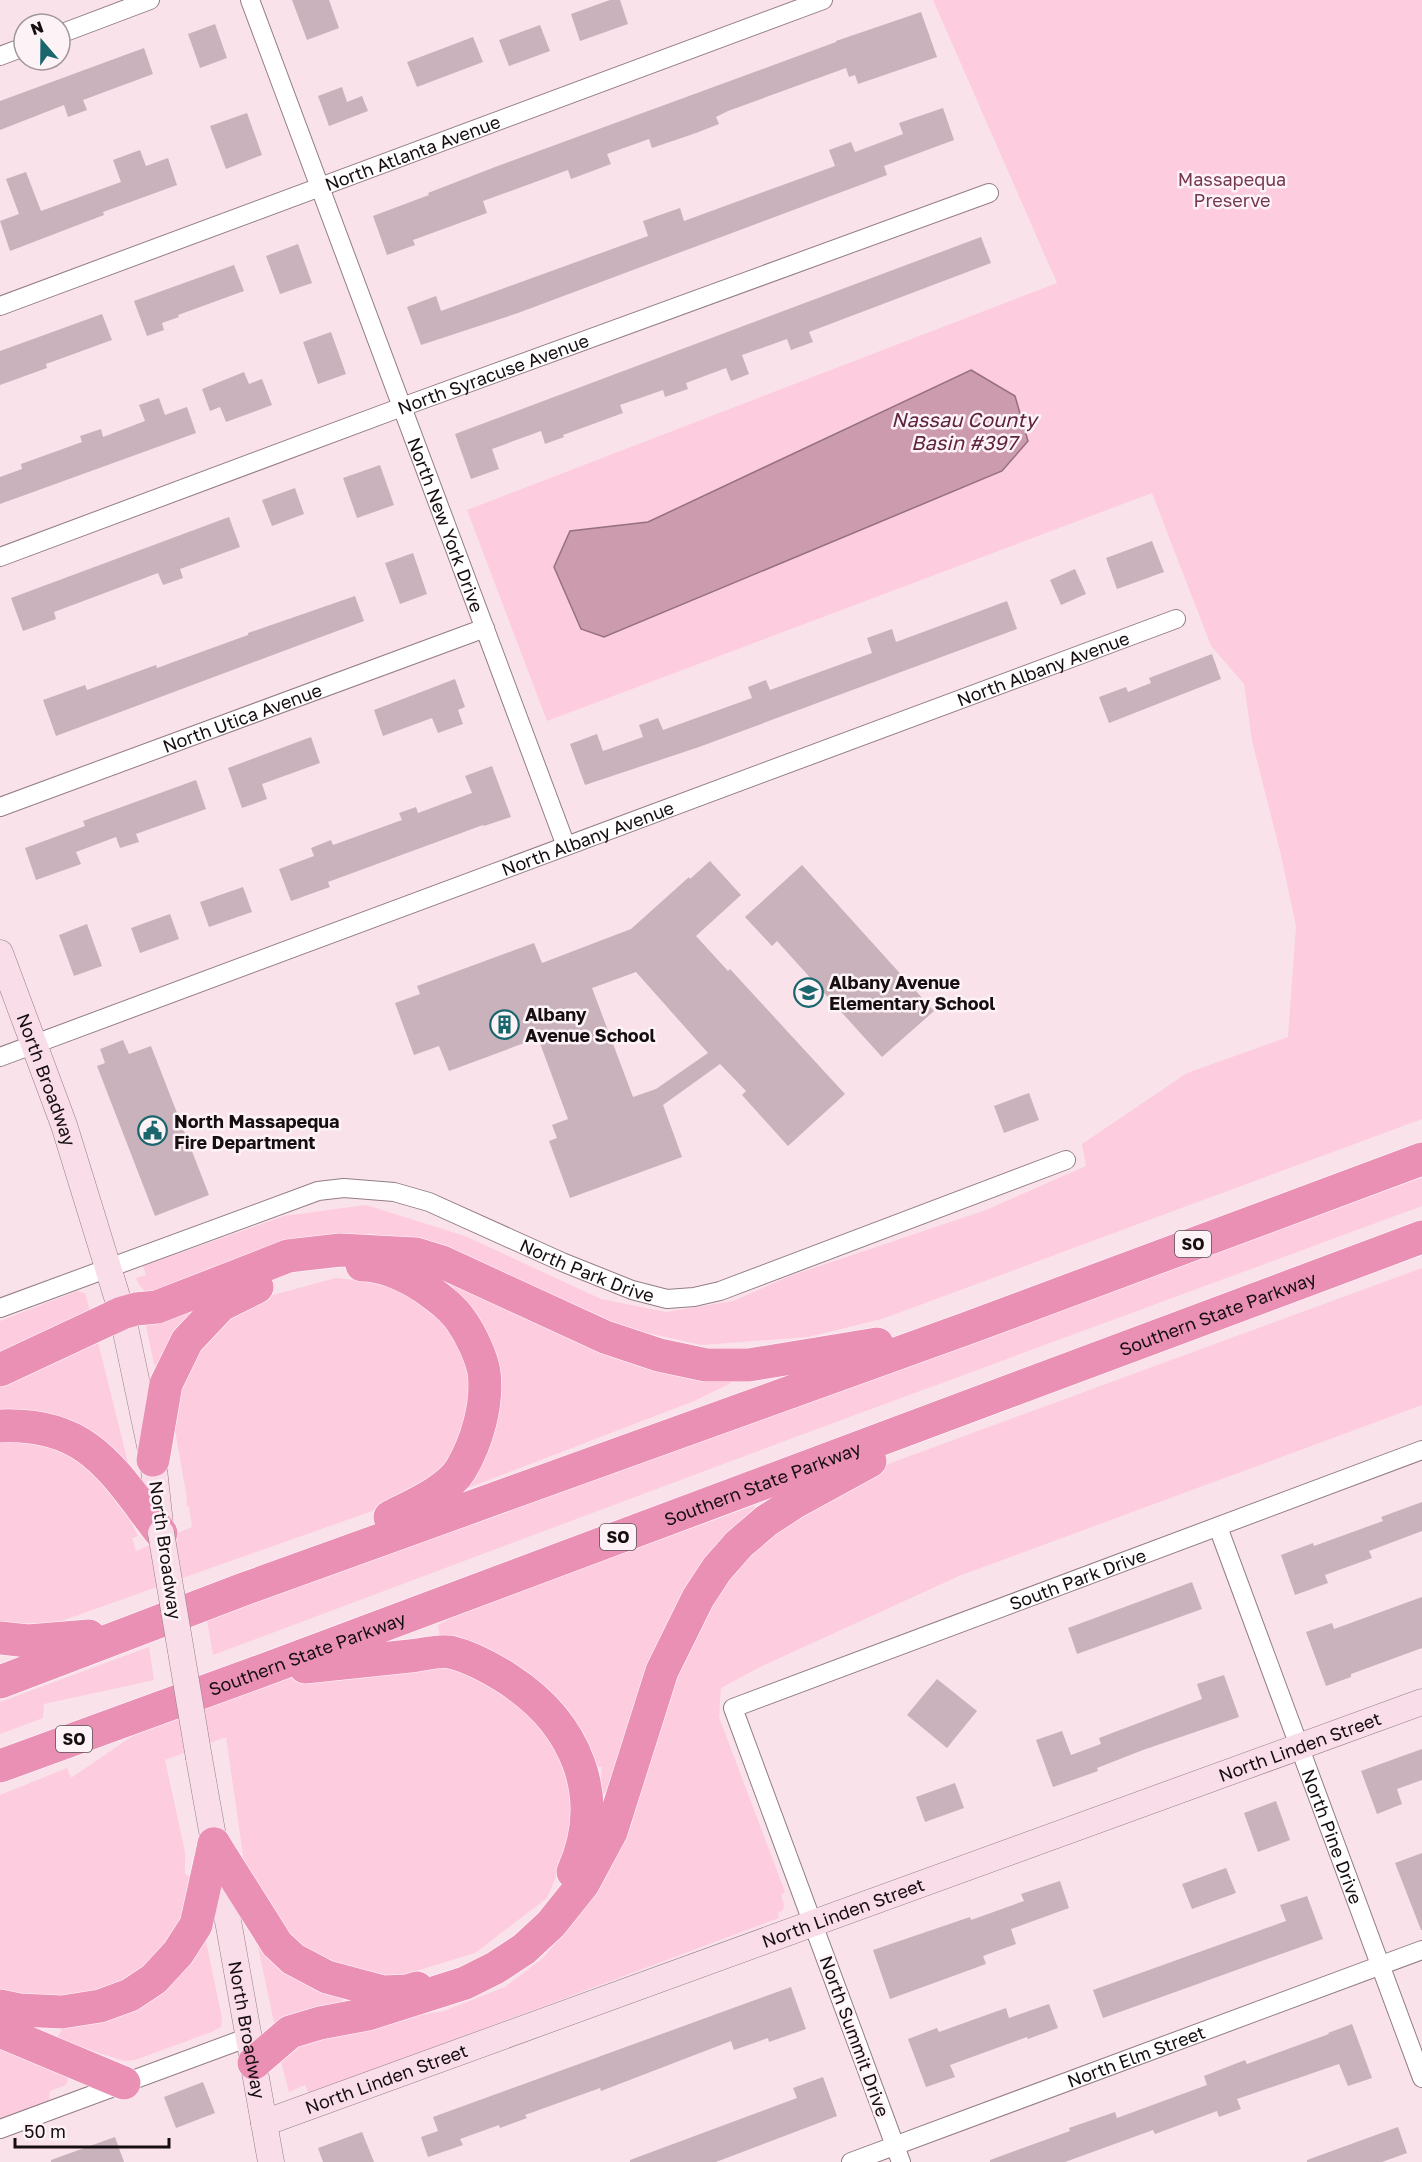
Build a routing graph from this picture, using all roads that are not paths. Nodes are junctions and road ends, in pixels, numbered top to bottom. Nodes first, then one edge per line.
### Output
1 (150, 0) edge
2 (250, 0) edge
3 (824, 0) edge
4 (72, 29) edge
5 (320, 187) junction
6 (989, 193) dead end
7 (0, 306) edge
8 (402, 407) junction
9 (0, 557) edge
10 (1176, 619) dead end
11 (485, 628) junction
12 (0, 807) edge
13 (566, 846) junction
14 (0, 953) edge
15 (34, 1044) junction
16 (0, 1057) edge
17 (1422, 1159) edge
18 (1065, 1160) dead end
19 (1422, 1237) edge
20 (1422, 1252) edge
21 (108, 1268) junction
22 (1248, 1301) junction
23 (0, 1308) edge
24 (122, 1313) junction
25 (964, 1329) junction
26 (0, 1370) edge
27 (979, 1402) junction
28 (0, 1426) edge
29 (1422, 1450) edge
30 (153, 1460) junction
31 (1218, 1527) junction
32 (161, 1533) junction
33 (244, 1589) junction
34 (138, 1629) junction
35 (0, 1638) edge
36 (258, 1672) junction
37 (0, 1682) edge
38 (1422, 1702) edge
39 (733, 1708) joint
40 (128, 1719) junction
41 (1299, 1746) junction
42 (0, 1766) edge
43 (0, 1780) edge
44 (214, 1844) junction
45 (814, 1925) junction
46 (1422, 1950) edge
47 (1380, 1966) junction
48 (0, 2006) edge
49 (0, 2031) edge
50 (251, 2050) junction
51 (1422, 2078) edge
52 (124, 2083) junction
53 (264, 2123) junction
54 (0, 2129) edge
55 (898, 2154) edge
56 (271, 2162) edge
57 (851, 2162) edge

1 - 4 street
2 - 5 street, North New York Drive
3 - 5 street, North Atlanta Avenue
5 - 7 street, North Atlanta Avenue
5 - 8 street, North New York Drive
6 - 8 street, North Syracuse Avenue
8 - 9 street, North Syracuse Avenue
8 - 11 street, North New York Drive
10 - 13 street, North Albany Avenue
11 - 12 street, North Utica Avenue
11 - 13 street, North New York Drive
13 - 15 street, North Albany Avenue
14 - 15 main road, North Broadway
15 - 16 street, North Albany Avenue
15 - 21 main road, North Broadway
17 - 25 highway, SO
18 - 21 street, North Park Drive
19 - 22 highway, Southern State Parkway / SO
20 - 22 highway
21 - 23 street, North Park Drive
21 - 24 main road, North Broadway
22 - 27 highway, Southern State Parkway / SO
24 - 25 highway
24 - 26 highway
24 - 30 main road, North Broadway
25 - 33 highway, SO
27 - 36 highway, Southern State Parkway / SO
27 - 50 highway
28 - 32 highway
29 - 31 street, South Park Drive
30 - 32 main road, North Broadway
30 - 33 highway
31 - 39 street, South Park Drive
31 - 41 street, North Pine Drive
32 - 44 main road, North Broadway, bridge
33 - 34 highway, SO
34 - 35 highway
34 - 37 highway, SO
36 - 40 highway, Southern State Parkway / SO
36 - 44 highway
38 - 41 main road, North Linden Street
39 - 45 street, North Summit Drive
40 - 42 highway, Southern State Parkway / SO
40 - 43 highway
41 - 45 main road, North Linden Street
41 - 47 street, North Pine Drive
44 - 48 highway
44 - 50 main road, North Broadway
45 - 53 main road, North Linden Street
45 - 55 street, North Summit Drive
46 - 47 street, North Elm Street
47 - 51 street, North Pine Drive
47 - 55 street, North Elm Street
49 - 52 highway
50 - 52 street
50 - 53 main road, North Broadway
52 - 54 street
53 - 56 main road, North Broadway
55 - 57 street, North Elm Street

